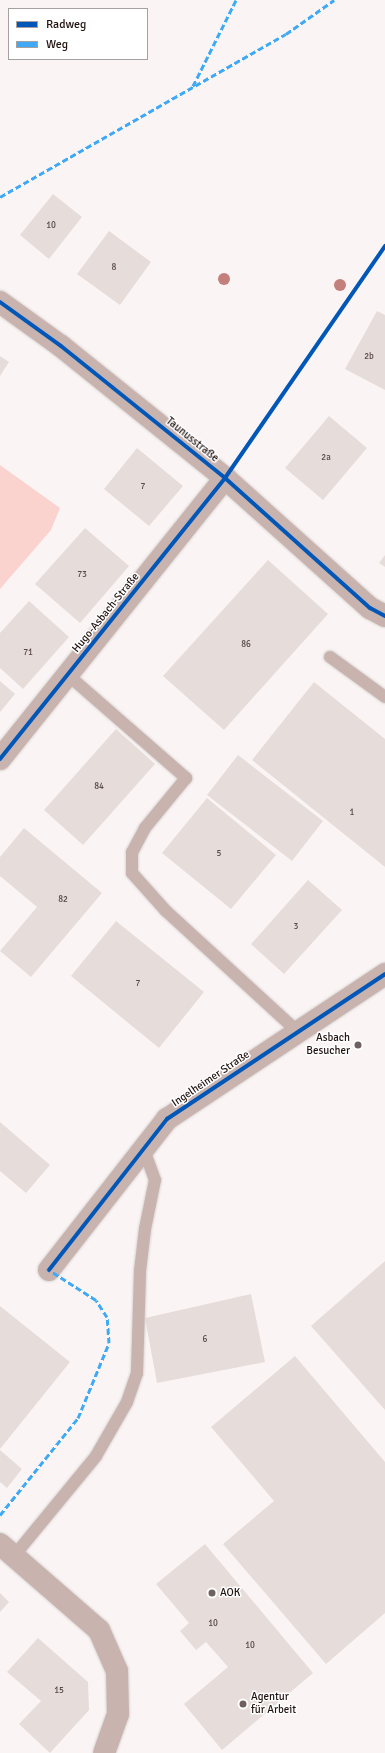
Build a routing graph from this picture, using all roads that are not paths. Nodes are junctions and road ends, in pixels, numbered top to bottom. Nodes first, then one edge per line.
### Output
1 (0, 302) edge
2 (225, 478) junction
3 (385, 616) edge
4 (330, 657) dead end
5 (68, 675) junction
6 (385, 696) edge
7 (0, 759) edge
8 (385, 974) edge
9 (298, 1032) junction
10 (144, 1149) junction
11 (49, 1270) dead end
12 (7, 1550) edge
13 (104, 1753) edge

1 - 2 street, Taunusstraße
2 - 3 street, Taunusstraße
2 - 5 street, Hugo-Asbach-Straße
4 - 6 lane
5 - 7 street, Hugo-Asbach-Straße
5 - 9 lane
8 - 9 street, Ingelheimer Straße
9 - 10 street, Ingelheimer Straße
10 - 11 street, Ingelheimer Straße
10 - 12 lane
12 - 13 street

